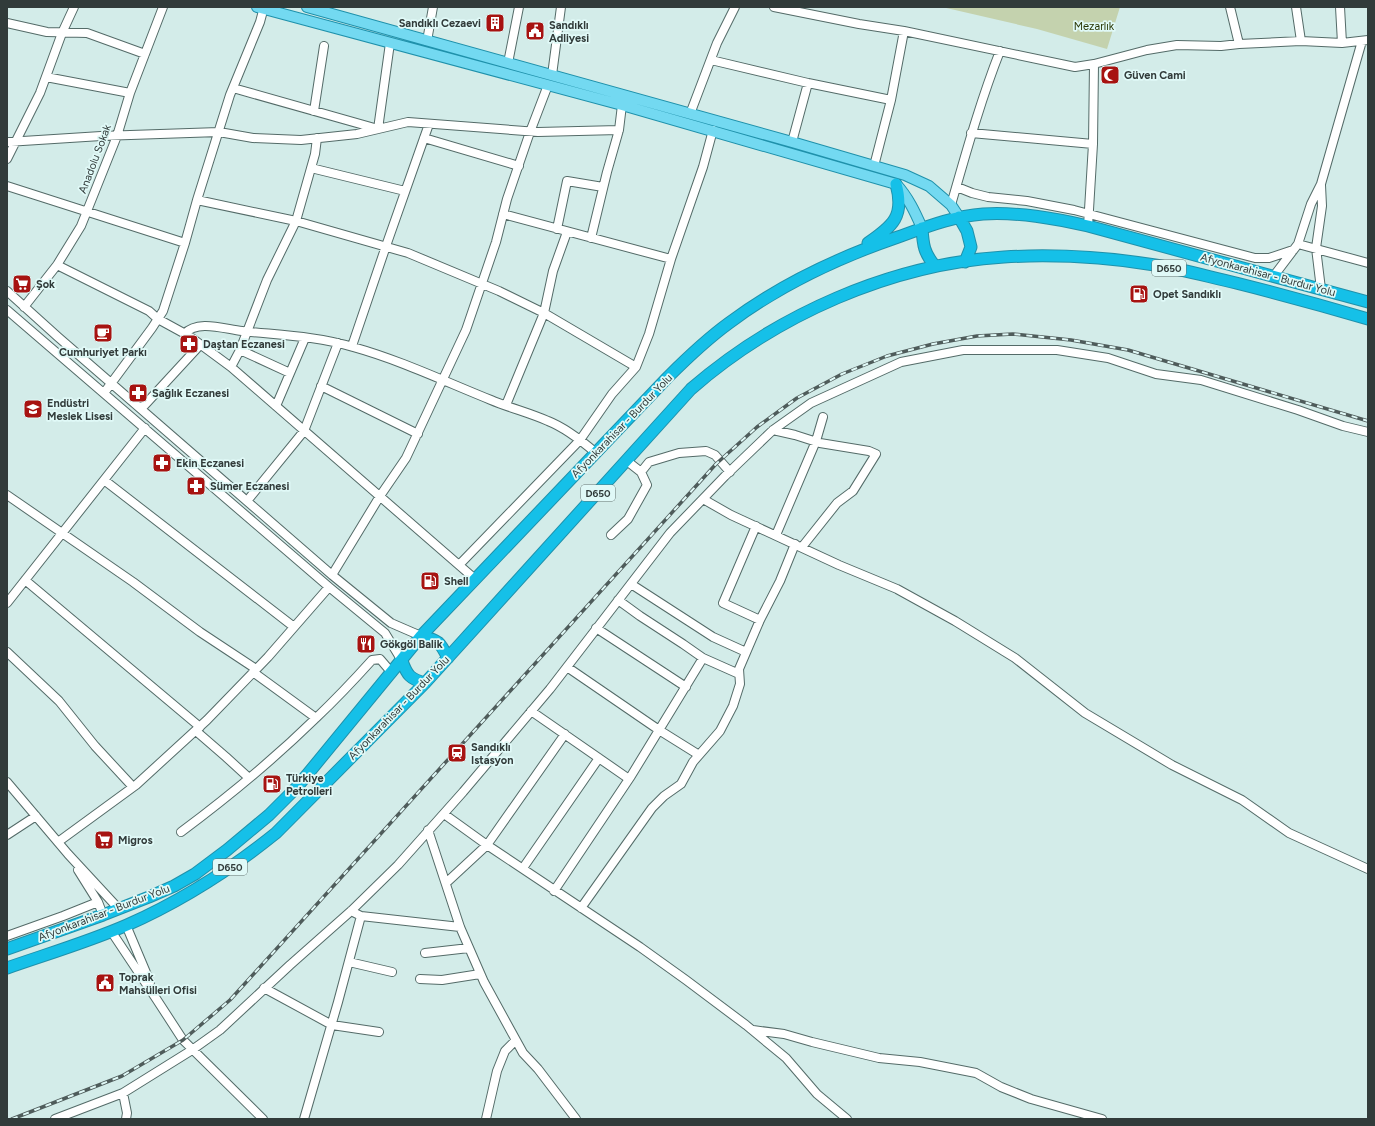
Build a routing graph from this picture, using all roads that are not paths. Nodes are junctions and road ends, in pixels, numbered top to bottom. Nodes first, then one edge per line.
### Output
1 (74, 7) edge
2 (163, 7) edge
3 (307, 7) edge
4 (433, 7) edge
5 (519, 7) edge
6 (561, 7) edge
7 (735, 7) edge
8 (774, 7) edge
9 (1230, 7) edge
10 (1296, 7) edge
11 (1340, 7) edge
12 (262, 8) edge
13 (7, 23) edge
14 (904, 31) junction
15 (62, 33) junction
16 (1365, 40) edge
17 (427, 41) junction
18 (1301, 41) junction
19 (390, 43) junction
20 (1342, 43) junction
21 (1239, 44) junction
22 (324, 46) dead end
23 (1000, 51) junction
24 (145, 54) junction
25 (711, 60) junction
26 (508, 63) junction
27 (1094, 64) junction
28 (552, 75) junction
29 (46, 77) junction
30 (808, 83) junction
31 (548, 85) junction
32 (233, 88) junction
33 (130, 93) junction
34 (891, 100) junction
35 (622, 105) junction
36 (314, 111) junction
37 (690, 114) junction
38 (429, 124) junction
39 (378, 129) junction
40 (618, 130) junction
41 (713, 130) junction
42 (219, 132) junction
43 (530, 132) junction
44 (971, 133) junction
45 (117, 136) junction
46 (317, 138) junction
47 (424, 138) junction
48 (17, 140) junction
49 (7, 142) edge
50 (792, 142) junction
51 (1094, 144) junction
52 (7, 159) edge
53 (519, 166) junction
54 (874, 166) junction
55 (311, 168) junction
56 (896, 184) junction
57 (1321, 184) junction
58 (7, 186) edge
59 (603, 187) junction
60 (956, 187) junction
61 (405, 191) junction
62 (197, 200) junction
63 (951, 205) junction
64 (86, 211) junction
65 (503, 214) junction
66 (1090, 214) junction
67 (959, 217) junction
68 (296, 221) junction
69 (1088, 226) junction
70 (922, 228) junction
71 (557, 229) junction
72 (567, 232) junction
73 (591, 238) junction
74 (185, 243) junction
75 (386, 246) junction
76 (1295, 247) junction
77 (1316, 248) junction
78 (857, 251) junction
79 (671, 259) junction
80 (965, 262) junction
81 (1368, 263) edge
82 (57, 265) junction
83 (935, 266) junction
84 (1273, 277) junction
85 (482, 283) junction
86 (1321, 289) junction
87 (7, 291) edge
88 (1368, 302) edge
89 (24, 307) junction
90 (7, 310) edge
91 (544, 312) junction
92 (158, 318) junction
93 (1368, 319) edge
94 (248, 332) junction
95 (184, 334) junction
96 (306, 338) junction
97 (338, 343) junction
98 (200, 345) junction
99 (352, 346) junction
100 (240, 350) junction
101 (231, 367) junction
102 (636, 368) junction
103 (290, 373) junction
104 (443, 380) junction
105 (111, 384) junction
106 (321, 386) junction
107 (104, 393) junction
108 (506, 405) junction
109 (276, 406) junction
110 (141, 409) junction
111 (823, 417) dead end
112 (144, 428) junction
113 (304, 430) junction
114 (773, 430) junction
115 (1368, 432) edge
116 (418, 434) junction
117 (580, 440) junction
118 (816, 441) junction
119 (596, 453) junction
120 (627, 461) junction
121 (641, 472) junction
122 (730, 472) junction
123 (104, 480) junction
124 (7, 495) edge
125 (380, 496) junction
126 (703, 499) junction
127 (247, 501) junction
128 (756, 526) junction
129 (62, 533) junction
130 (611, 535) dead end
131 (776, 535) junction
132 (798, 546) junction
133 (459, 565) junction
134 (332, 575) junction
135 (475, 579) junction
136 (25, 580) junction
137 (631, 584) junction
138 (329, 587) junction
139 (618, 600) junction
140 (7, 603) edge
141 (760, 620) junction
142 (294, 627) junction
143 (596, 628) junction
144 (421, 636) junction
145 (7, 652) edge
146 (746, 652) junction
147 (448, 658) junction
148 (703, 658) junction
149 (402, 661) junction
150 (567, 667) junction
151 (255, 670) junction
152 (392, 673) junction
153 (739, 674) junction
154 (425, 683) junction
155 (686, 687) junction
156 (531, 711) junction
157 (316, 718) junction
158 (198, 729) junction
159 (659, 730) junction
160 (565, 734) junction
161 (699, 755) junction
162 (599, 758) junction
163 (249, 778) junction
164 (629, 779) junction
165 (7, 782) edge
166 (133, 787) junction
167 (444, 814) junction
168 (36, 816) junction
169 (428, 830) junction
170 (180, 832) dead end
171 (7, 835) edge
172 (58, 842) junction
173 (487, 845) junction
174 (68, 854) junction
175 (523, 868) junction
176 (1368, 870) edge
177 (446, 883) junction
178 (554, 891) junction
179 (98, 902) junction
180 (118, 908) junction
181 (580, 908) junction
182 (351, 911) junction
183 (103, 915) junction
184 (361, 916) junction
185 (126, 925) junction
186 (460, 927) junction
187 (112, 931) junction
188 (7, 936) edge
189 (469, 948) junction
190 (7, 950) edge
191 (425, 954) dead end
192 (349, 962) junction
193 (7, 968) edge
194 (392, 972) dead end
195 (480, 974) junction
196 (420, 979) dead end
197 (264, 988) junction
198 (157, 1000) junction
199 (332, 1025) junction
200 (752, 1030) junction
201 (379, 1032) dead end
202 (515, 1041) junction
203 (192, 1050) junction
204 (123, 1094) junction
205 (55, 1119) edge
206 (126, 1119) edge
207 (263, 1119) edge
208 (304, 1119) edge
209 (486, 1119) edge
210 (576, 1119) edge
211 (846, 1119) edge
212 (1102, 1119) edge

1 - 15 street
2 - 24 street, Anadolu Sokak
3 - 17 main road
4 - 17 street
5 - 26 street
6 - 28 street
7 - 25 street
8 - 14 street
9 - 21 street
10 - 18 street
11 - 20 street
12 - 19 main road
12 - 32 street
13 - 15 street
14 - 23 street
14 - 34 street
15 - 24 street
15 - 29 street
16 - 20 street
16 - 57 street
17 - 26 main road
18 - 20 street
18 - 21 street
19 - 31 main road
19 - 39 street
21 - 27 street
22 - 36 street
23 - 27 street
23 - 44 street
24 - 33 street, Anadolu Sokak
25 - 30 street
25 - 37 street
26 - 28 main road
27 - 51 street
28 - 37 main road
29 - 33 street
29 - 48 street
30 - 34 street
30 - 50 street
31 - 35 main road
31 - 43 street
32 - 36 street
32 - 42 street
33 - 45 street, Anadolu Sokak
34 - 54 street
35 - 40 street
35 - 41 main road
36 - 39 street
37 - 50 main road
38 - 39 street
38 - 43 street
38 - 47 street
39 - 46 street
40 - 43 street
40 - 59 street
41 - 56 main road
41 - 79 street
42 - 45 street
42 - 46 street
42 - 62 street
43 - 53 street
44 - 51 street
44 - 60 street
45 - 48 street
45 - 64 street, Anadolu Sokak
46 - 55 street
47 - 53 street
47 - 61 street
48 - 49 street
48 - 52 street
50 - 54 main road
51 - 66 street
53 - 65 street
54 - 63 main road
55 - 61 street
55 - 68 street
56 - 70 main road
56 - 78 highway
57 - 76 street
57 - 77 street
58 - 64 street
59 - 71 street
59 - 73 street
60 - 63 street
60 - 66 street
61 - 75 street
62 - 68 street
62 - 74 street
63 - 67 main road
64 - 74 street
64 - 82 street, Anadolu Sokak
65 - 71 street
65 - 85 street
66 - 69 street
66 - 76 street
67 - 69 highway, Afyonkarahisar - Burdur Yolu / D650
67 - 70 highway, Afyonkarahisar - Burdur Yolu / D650
67 - 80 highway
68 - 75 street
68 - 94 street
69 - 84 highway, Afyonkarahisar - Burdur Yolu / D650
70 - 78 highway, Afyonkarahisar - Burdur Yolu / D650
70 - 83 highway
71 - 72 street
72 - 73 street
72 - 91 street
73 - 79 street
74 - 92 street
75 - 85 street
75 - 99 street
76 - 77 street
76 - 84 street
77 - 81 street
77 - 86 street
78 - 119 highway, Afyonkarahisar - Burdur Yolu / D650
79 - 102 street
80 - 83 highway, Afyonkarahisar - Burdur Yolu / D650
80 - 93 highway, Afyonkarahisar - Burdur Yolu / D650
82 - 89 street, Anadolu Sokak
82 - 92 street
83 - 120 highway, Afyonkarahisar - Burdur Yolu / D650
84 - 86 highway, Afyonkarahisar - Burdur Yolu / D650
85 - 91 street
85 - 104 street
86 - 88 highway, Afyonkarahisar - Burdur Yolu / D650
87 - 89 street
89 - 105 street
90 - 107 street
91 - 102 street
91 - 108 street
92 - 95 street
92 - 105 street
94 - 95 street
94 - 96 street
94 - 100 street
95 - 98 street
96 - 97 street
96 - 103 street
97 - 99 street
97 - 106 street
98 - 101 street
98 - 110 street
99 - 104 street
100 - 101 street
100 - 103 street
101 - 109 street
102 - 117 street
103 - 109 street
104 - 108 street
104 - 116 street
105 - 107 street
105 - 110 street
106 - 113 street
106 - 116 street
107 - 112 street
108 - 117 street
109 - 113 street
110 - 127 street
111 - 118 street
112 - 123 street
112 - 138 street
113 - 125 street
113 - 127 street
114 - 115 street
114 - 118 street
114 - 122 street
116 - 125 street
117 - 119 street
117 - 133 street
118 - 131 street
118 - 132 street
119 - 135 highway, Afyonkarahisar - Burdur Yolu / D650
120 - 121 street
120 - 147 highway, Afyonkarahisar - Burdur Yolu / D650
121 - 122 street
121 - 130 street
122 - 126 street
123 - 129 street
123 - 142 street
124 - 129 street
125 - 133 street
125 - 134 street
126 - 128 street
126 - 137 street
127 - 134 street
128 - 131 street
128 - 141 street
129 - 136 street
129 - 151 street
131 - 132 street
132 - 141 street
132 - 176 street
133 - 135 street
134 - 144 street
135 - 144 highway, Afyonkarahisar - Burdur Yolu / D650
136 - 140 street
136 - 158 street
137 - 139 street
137 - 146 street
138 - 142 street
138 - 149 street
139 - 143 street
139 - 148 street
141 - 146 street
142 - 151 street
143 - 150 street
143 - 155 street
144 - 147 highway
144 - 149 highway, Afyonkarahisar - Burdur Yolu / D650
145 - 166 street
146 - 153 street
147 - 154 highway, Afyonkarahisar - Burdur Yolu / D650
148 - 153 street
148 - 155 street
149 - 152 highway, Afyonkarahisar - Burdur Yolu / D650
149 - 154 highway
150 - 156 street
150 - 159 street
151 - 157 street
151 - 158 street
152 - 157 street
152 - 180 highway, Afyonkarahisar - Burdur Yolu / D650
153 - 161 street
154 - 185 highway, Afyonkarahisar - Burdur Yolu / D650
155 - 159 street
156 - 160 street
156 - 167 street
157 - 163 street
158 - 163 street
158 - 166 street
159 - 161 street
159 - 164 street
160 - 162 street
160 - 173 street
161 - 181 street
162 - 164 street
162 - 175 street
163 - 170 street
164 - 178 street
165 - 168 street
166 - 172 street
167 - 169 street
167 - 173 street
168 - 171 street
168 - 172 street
169 - 177 street
169 - 182 street
172 - 174 street
173 - 175 street
173 - 177 street
174 - 179 street
174 - 180 street
175 - 178 street
177 - 186 street
178 - 181 street
179 - 183 street
179 - 188 street
180 - 183 highway, Afyonkarahisar - Burdur Yolu / D650
180 - 185 highway
181 - 200 street
182 - 184 street
182 - 197 street
183 - 187 highway
183 - 190 highway, Afyonkarahisar - Burdur Yolu / D650
184 - 186 street
184 - 192 street
185 - 187 highway, Afyonkarahisar - Burdur Yolu / D650
185 - 198 street
186 - 189 street
187 - 193 highway, Afyonkarahisar - Burdur Yolu / D650
187 - 198 street
189 - 191 street
189 - 195 street
192 - 194 street
192 - 199 street
195 - 196 street
195 - 202 street
197 - 199 street
197 - 203 street
198 - 203 street
199 - 201 street
199 - 208 street
200 - 211 street
200 - 212 street
202 - 209 street
202 - 210 street
203 - 204 street
203 - 207 street
204 - 205 street
204 - 206 street

